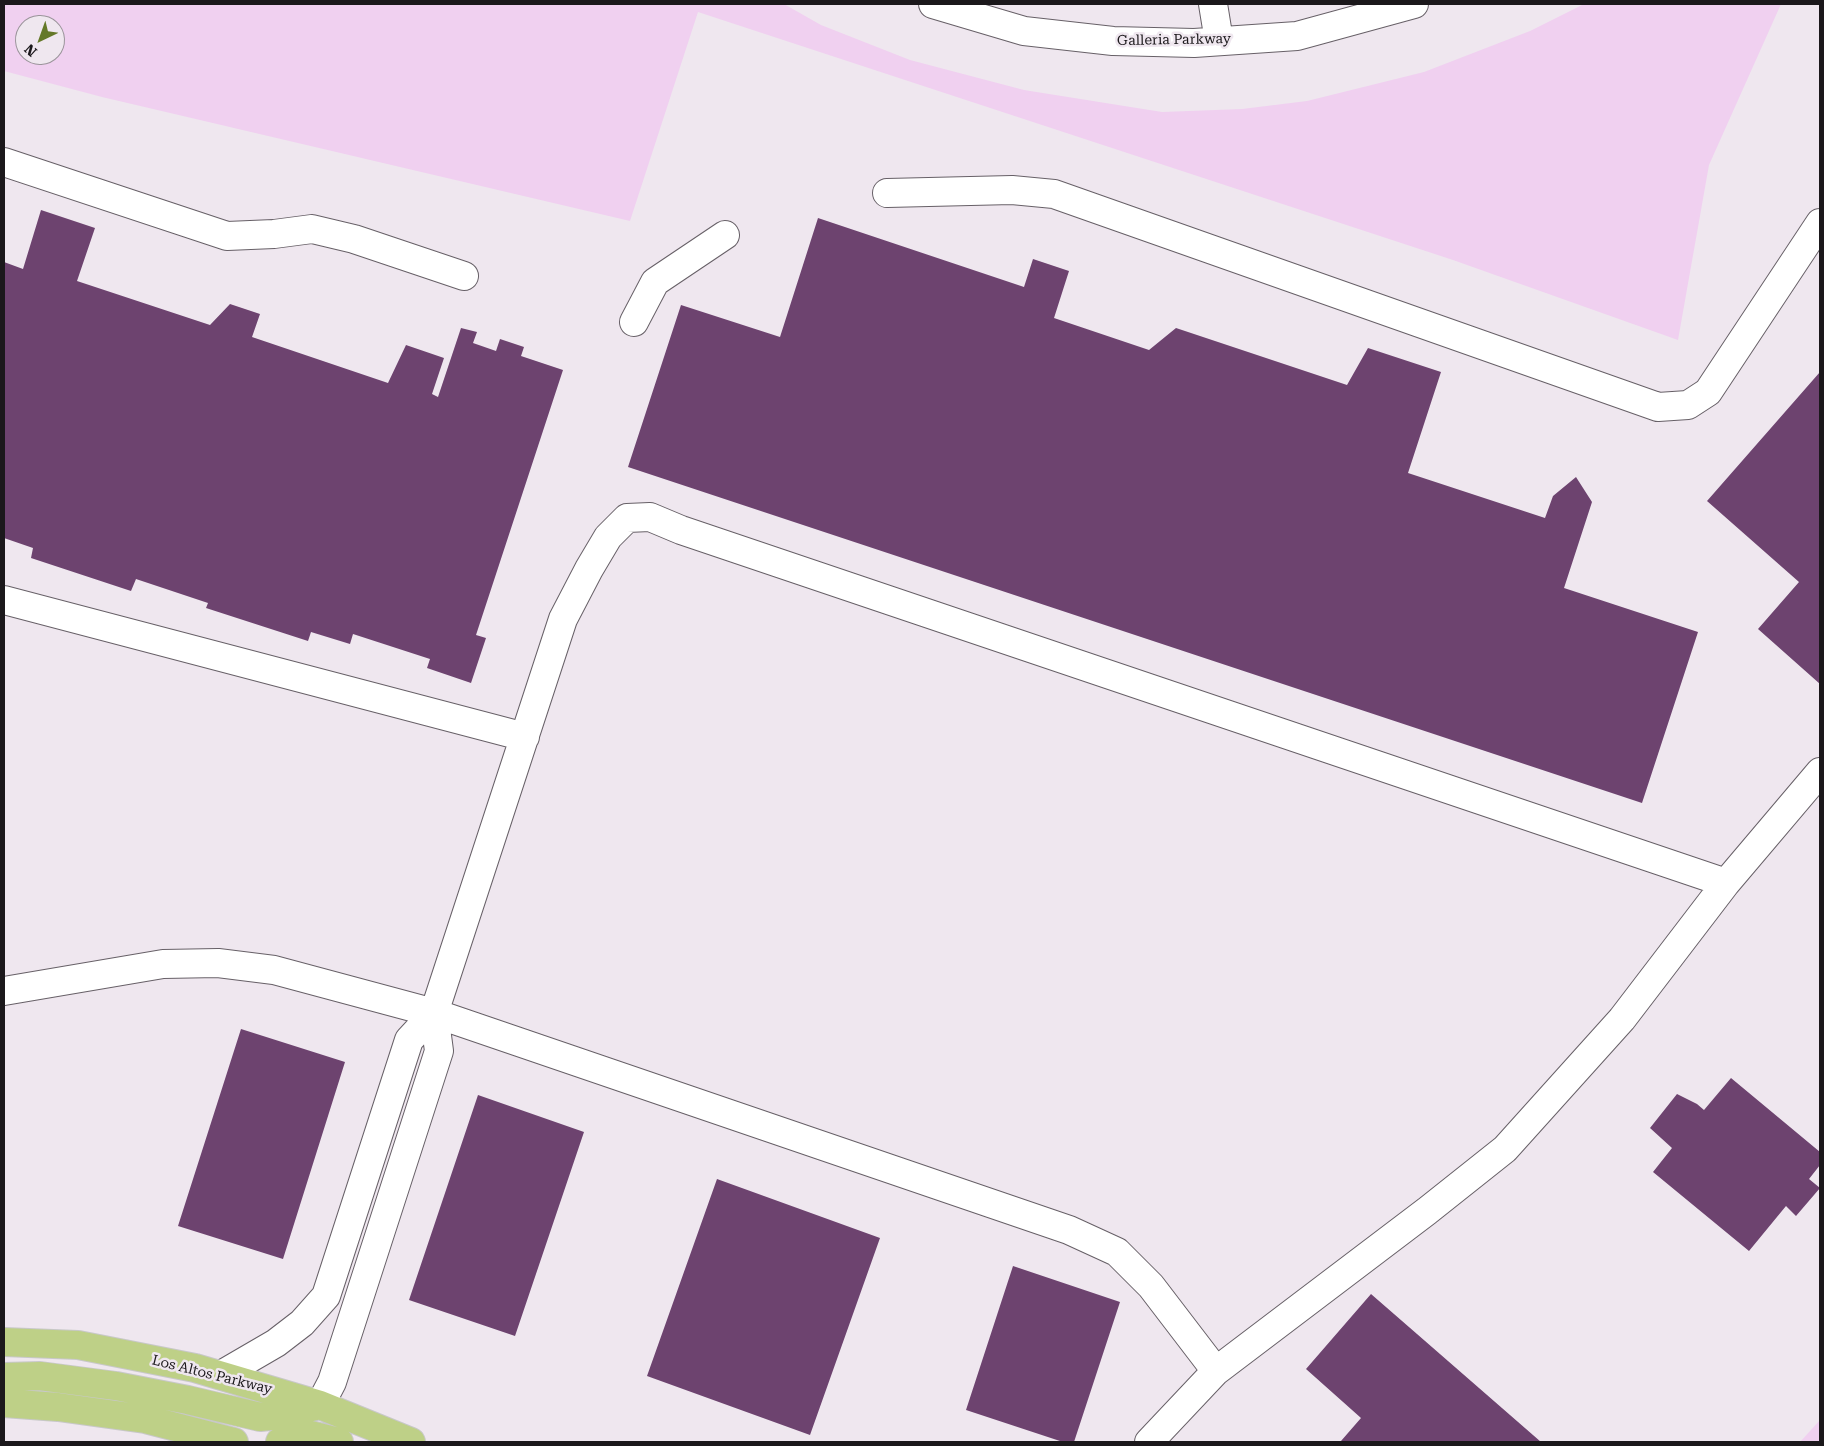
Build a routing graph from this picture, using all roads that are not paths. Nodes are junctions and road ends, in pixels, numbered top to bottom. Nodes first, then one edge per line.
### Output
1 (933, 4) edge
2 (1213, 4) edge
3 (1414, 4) edge
4 (1219, 41) junction
5 (4, 162) edge
6 (887, 193) dead end
7 (1820, 222) edge
8 (725, 235) dead end
9 (464, 276) dead end
10 (634, 322) dead end
11 (4, 600) edge
12 (525, 737) junction
13 (1820, 772) edge
14 (1726, 883) junction
15 (4, 991) edge
16 (434, 1013) junction
17 (4, 1342) edge
18 (1216, 1371) junction
19 (221, 1375) junction
20 (4, 1377) edge
21 (4, 1403) edge
22 (320, 1405) junction
23 (234, 1442) edge
24 (280, 1442) edge
25 (338, 1442) edge
26 (411, 1442) edge
27 (1149, 1442) edge

1 - 4 street, Galleria Parkway
2 - 4 street
3 - 4 street, Galleria Parkway
5 - 9 street
6 - 7 street
8 - 10 street
11 - 12 street
12 - 14 street
12 - 16 street
13 - 14 street
14 - 18 street
15 - 16 street
16 - 18 street
16 - 19 street
16 - 22 street
17 - 19 main road, Los Altos Parkway
18 - 27 street
19 - 22 main road, Los Altos Parkway
20 - 22 main road
21 - 23 main road
22 - 26 main road, Los Altos Parkway
24 - 25 main road

